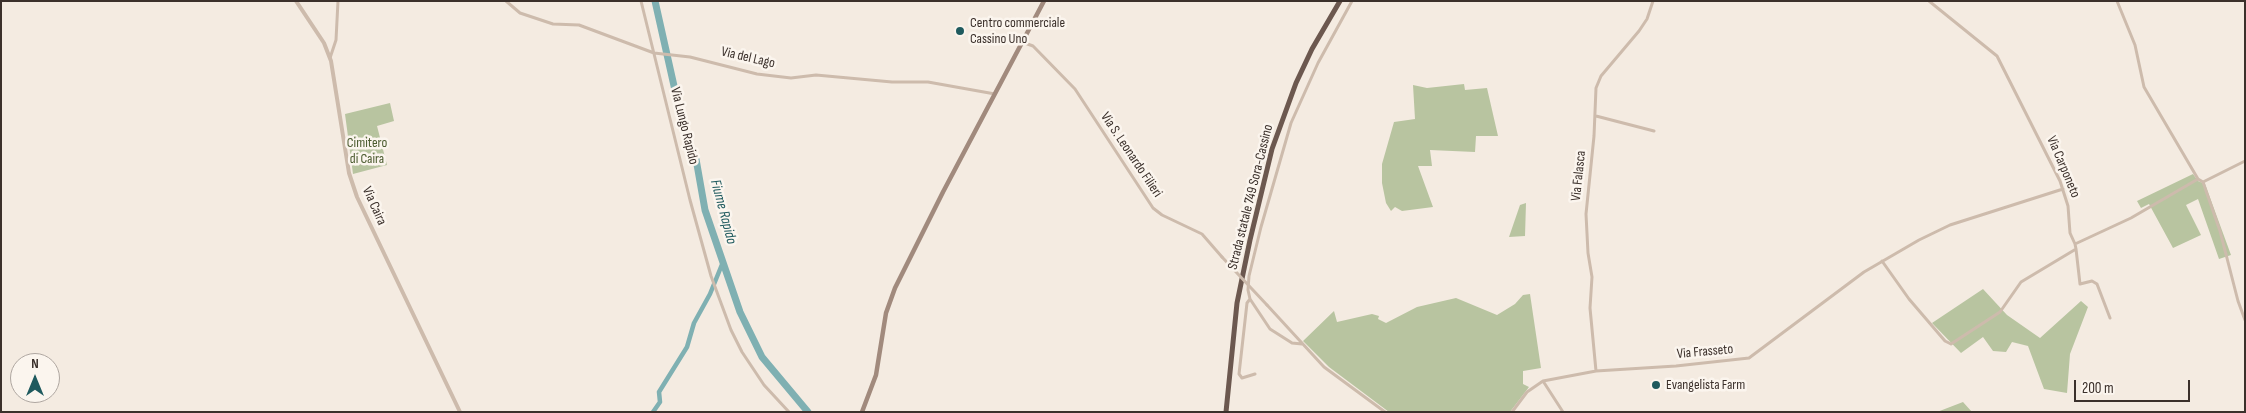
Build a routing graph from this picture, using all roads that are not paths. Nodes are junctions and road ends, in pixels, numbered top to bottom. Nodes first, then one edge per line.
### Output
1 (296, 1) edge
2 (338, 1) edge
3 (506, 1) edge
4 (641, 1) edge
5 (1044, 1) edge
6 (1340, 1) edge
7 (1352, 1) edge
8 (1653, 1) edge
9 (1929, 1) edge
10 (2117, 1) edge
11 (1022, 41) junction
12 (654, 53) junction
13 (330, 58) junction
14 (996, 94) junction
15 (1596, 116) junction
16 (1654, 131) dead end
17 (2245, 162) edge
18 (2198, 179) junction
19 (2203, 182) junction
20 (2063, 189) junction
21 (2075, 244) junction
22 (2076, 249) junction
23 (1882, 261) junction
24 (1250, 299) junction
25 (2110, 318) dead end
26 (2245, 320) edge
27 (1302, 344) junction
28 (1596, 370) junction
29 (1254, 374) dead end
30 (1543, 381) junction
31 (460, 412) edge
32 (789, 412) edge
33 (862, 412) edge
34 (1226, 412) edge
35 (1385, 412) edge
36 (1512, 412) edge
37 (1562, 412) edge

1 - 13 street, Via Caira
2 - 13 street
3 - 12 street, Via del Lago
4 - 12 street, Via Lungo Rapido
5 - 11 main road
6 - 34 highway, Strada statale 749 Sora-Cassino
7 - 24 street
8 - 15 street, Via Falasca
9 - 20 street, Via Carponeto
10 - 18 street
11 - 14 main road
11 - 27 street, Via S. Leonardo Filieri, bridge
12 - 14 street, Via del Lago
12 - 32 street, Via Lungo Rapido
13 - 31 street, Via Caira
14 - 33 main road
15 - 16 street
15 - 28 street, Via Falasca
17 - 19 street
18 - 19 street
18 - 21 street
19 - 26 street
20 - 21 street, Via Carponeto
20 - 23 street, Via Frasseto
21 - 22 street
22 - 23 street
22 - 25 street
23 - 28 street, Via Frasseto
24 - 27 street
24 - 29 street
27 - 35 street, Via S. Leonardo Filieri
28 - 30 street, Via Frasseto
30 - 36 street, Via Frasseto
30 - 37 street

